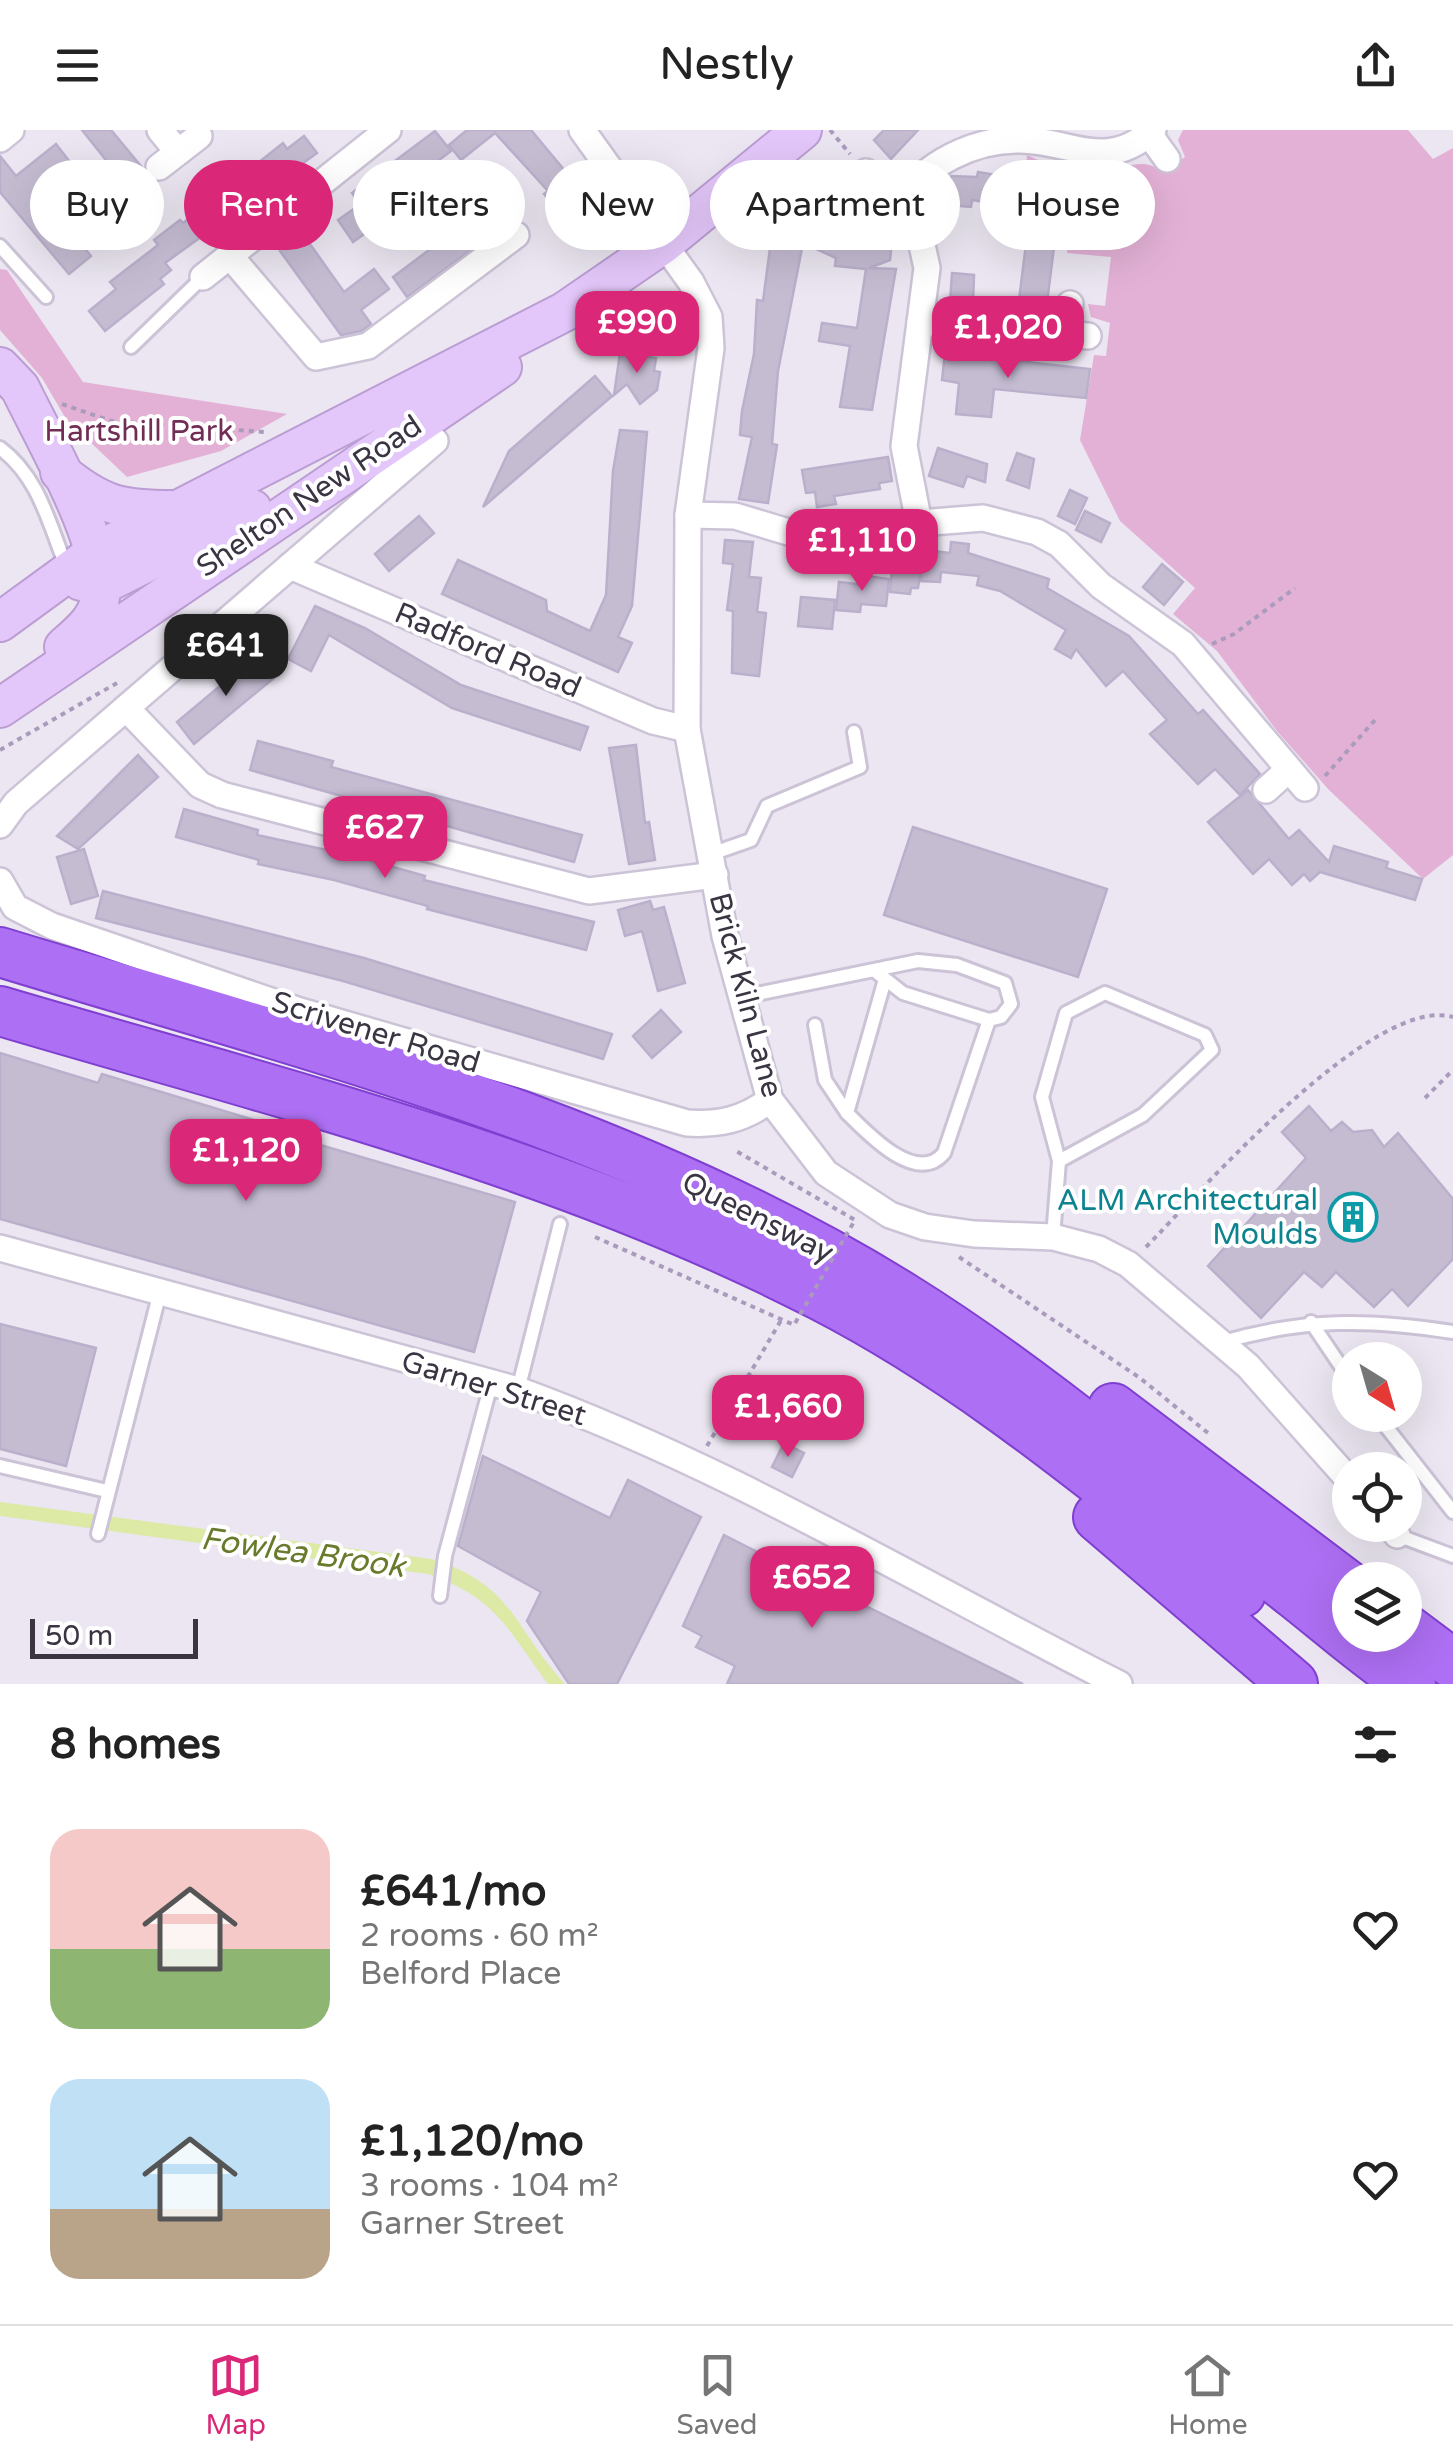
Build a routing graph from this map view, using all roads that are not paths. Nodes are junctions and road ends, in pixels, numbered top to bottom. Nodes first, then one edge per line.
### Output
1 (11, 130) edge
2 (160, 130) edge
3 (388, 130) edge
4 (582, 130) edge
5 (802, 130) edge
6 (1151, 132) edge
7 (198, 136) dead end
8 (0, 139) edge
9 (1167, 159) dead end
10 (603, 160) edge
11 (946, 160) edge
12 (690, 222) edge
13 (0, 246) edge
14 (496, 250) edge
15 (654, 250) edge
16 (667, 250) edge
17 (923, 250) edge
18 (230, 256) junction
19 (204, 277) joint
20 (46, 296) dead end
21 (1070, 304) dead end
22 (564, 312) junction
23 (920, 322) junction
24 (131, 347) dead end
25 (10, 378) edge
26 (435, 441) dead end
27 (0, 448) edge
28 (380, 448) junction
29 (60, 472) junction
30 (181, 510) junction
31 (688, 515) junction
32 (918, 523) junction
33 (290, 566) junction
34 (88, 569) junction
35 (0, 622) edge
36 (0, 707) edge
37 (126, 708) junction
38 (687, 729) junction
39 (854, 732) dead end
40 (1266, 790) dead end
41 (0, 825) edge
42 (713, 864) junction
43 (0, 881) edge
44 (0, 952) edge
45 (874, 971) junction
46 (884, 983) junction
47 (742, 997) junction
48 (0, 1010) edge
49 (989, 1020) junction
50 (815, 1025) dead end
51 (770, 1100) junction
52 (848, 1113) junction
53 (1059, 1161) junction
54 (702, 1186) junction
55 (560, 1224) dead end
56 (1054, 1238) junction
57 (706, 1240) junction
58 (0, 1248) edge
59 (160, 1292) junction
60 (1311, 1322) junction
61 (1453, 1332) edge
62 (1223, 1342) junction
63 (1332, 1353) edge
64 (490, 1384) junction
65 (518, 1390) junction
66 (1390, 1432) edge
67 (1332, 1461) edge
68 (0, 1466) edge
69 (107, 1491) junction
70 (1453, 1512) edge
71 (98, 1534) dead end
72 (1421, 1542) edge
73 (1453, 1556) edge
74 (1332, 1572) edge
75 (440, 1589) dead end
76 (1422, 1641) edge
77 (1453, 1664) edge
78 (1119, 1684) edge
79 (1293, 1684) edge
80 (1358, 1684) edge
81 (1411, 1684) edge

1 - 8 street
2 - 7 street
3 - 18 street
4 - 10 street, Brick Kiln Lane
5 - 12 main road, Shelton New Road
6 - 9 street
6 - 11 street
13 - 20 lane
14 - 18 street
15 - 22 main road, Shelton New Road
16 - 31 street, Brick Kiln Lane
17 - 23 street
18 - 19 street
19 - 24 lane
21 - 23 street
22 - 28 main road, Shelton New Road
22 - 30 main road, Shelton New Road
23 - 32 street
25 - 29 main road
26 - 33 street
27 - 34 lane
28 - 34 main road
28 - 36 main road, Shelton New Road
29 - 30 main road
29 - 34 main road
30 - 34 main road, Shelton New Road
31 - 32 street
31 - 38 street, Brick Kiln Lane
32 - 40 street
33 - 37 street
33 - 38 street, Radford Road
34 - 35 main road, Shelton New Road
34 - 36 main road
37 - 41 street
37 - 42 street
38 - 42 street, Brick Kiln Lane
39 - 42 lane
42 - 47 street, Brick Kiln Lane
43 - 51 street, Scrivener Road
44 - 54 highway, Queensway
45 - 46 lane
45 - 47 lane
45 - 49 lane
46 - 49 lane
46 - 52 lane
47 - 51 street, Brick Kiln Lane
48 - 57 highway, Queensway
49 - 52 lane
50 - 52 lane
51 - 56 street, Brick Kiln Lane
53 - 53 lane
53 - 56 lane
54 - 74 highway
54 - 81 highway, Queensway
55 - 65 lane
56 - 62 street, Brick Kiln Lane
57 - 79 highway
57 - 80 highway, Queensway
58 - 59 street, Garner Street
59 - 64 street, Garner Street
59 - 69 lane
60 - 61 lane
60 - 62 lane
60 - 63 lane
62 - 67 street, Brick Kiln Lane
64 - 65 street, Garner Street
64 - 75 lane
65 - 78 street, Garner Street
66 - 70 lane
68 - 69 lane
69 - 71 lane
72 - 73 lane
76 - 77 highway

